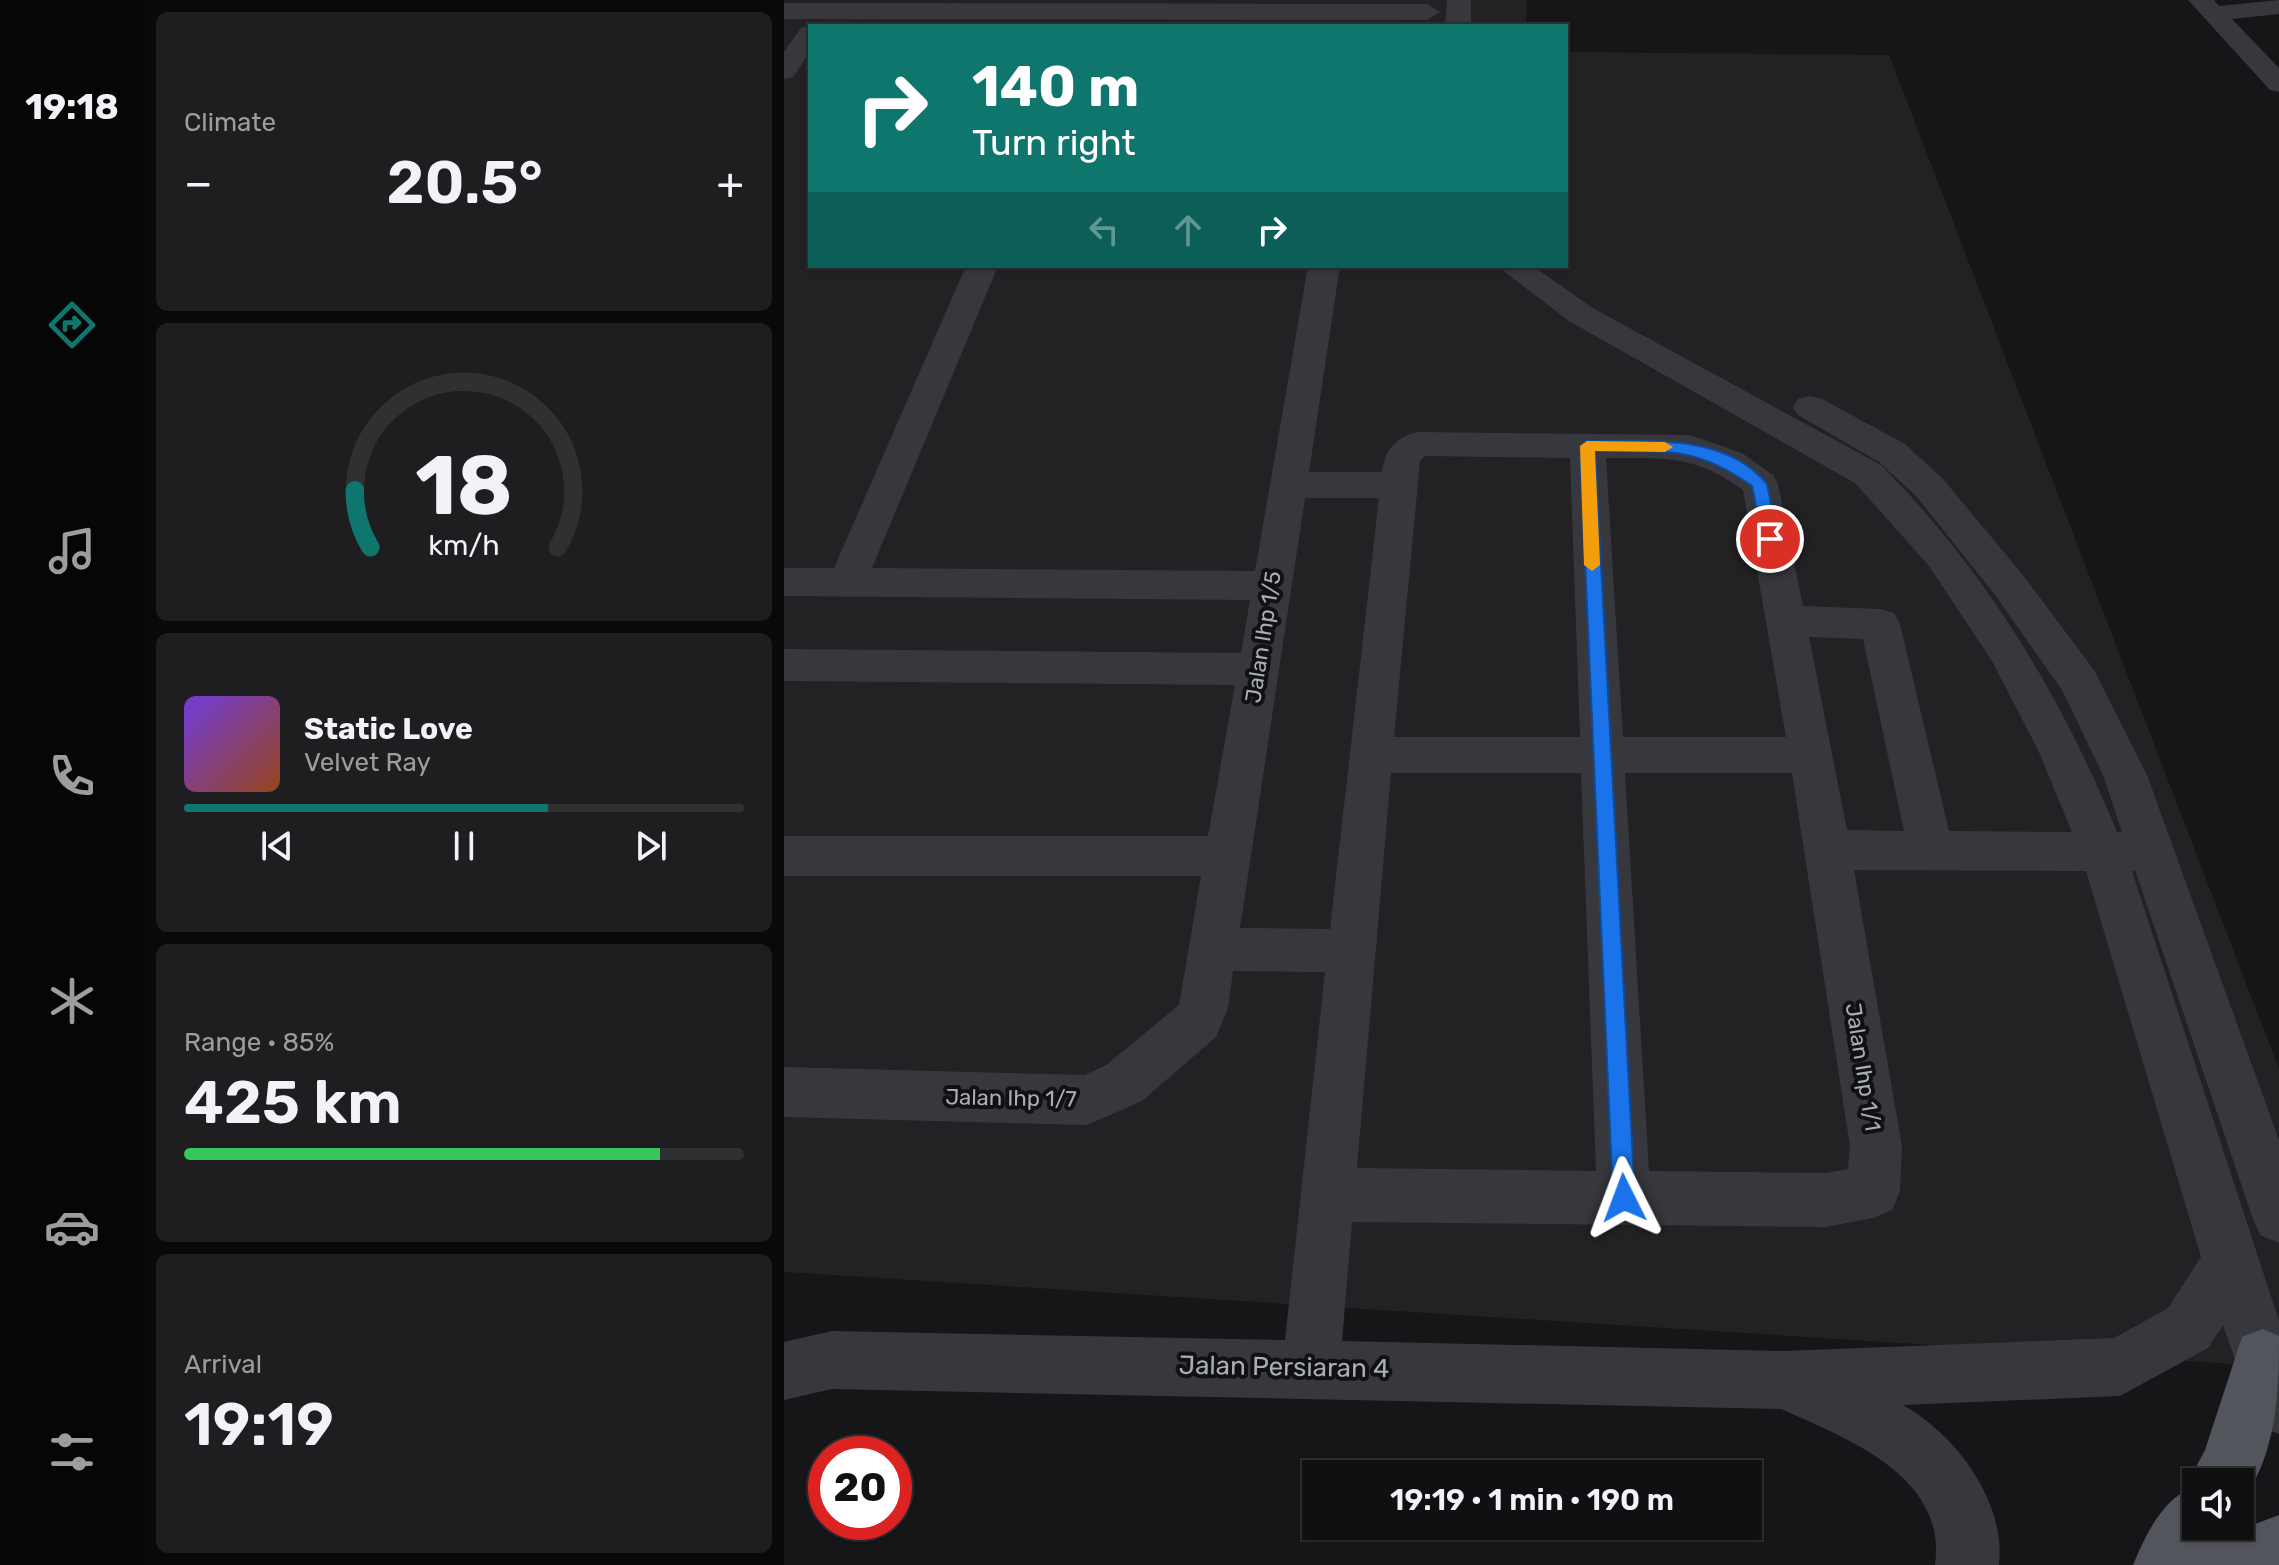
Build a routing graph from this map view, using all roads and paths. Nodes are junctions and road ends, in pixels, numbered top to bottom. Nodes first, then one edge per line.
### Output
1 (1459, 0) edge
2 (2206, 7) edge
3 (2279, 7) edge
4 (784, 11) edge
5 (1366, 13) edge
6 (1427, 13) edge
7 (820, 19) edge
8 (1087, 19) edge
9 (1458, 24) edge
10 (808, 36) edge
11 (784, 71) edge
12 (2279, 84) edge
13 (981, 268) edge
14 (1324, 268) edge
15 (1516, 268) edge
16 (1564, 268) edge
17 (1587, 446) junction
18 (1288, 485) junction
19 (1399, 485) junction
20 (784, 582) edge
21 (847, 582) junction
22 (1272, 586) junction
23 (1785, 621) junction
24 (784, 665) edge
25 (1258, 669) junction
26 (1372, 755) junction
27 (1601, 755) junction
28 (1810, 755) junction
29 (1828, 850) junction
30 (1931, 850) junction
31 (2101, 851) junction
32 (2150, 852) junction
33 (784, 856) edge
34 (1228, 856) junction
35 (1213, 949) junction
36 (1352, 951) junction
37 (1203, 1008) joint
38 (784, 1092) edge
39 (1327, 1195) junction
40 (1624, 1198) junction
41 (2279, 1216) edge
42 (2230, 1263) junction
43 (1311, 1367) junction
44 (784, 1371) edge
45 (1784, 1380) junction
46 (2271, 1381) edge
47 (2229, 1468) edge
48 (2182, 1539) edge
49 (2279, 1546) edge
50 (1967, 1565) edge
51 (2165, 1565) edge
52 (2229, 1565) edge

1 - 9 street
2 - 3 street
2 - 12 street
4 - 7 street
5 - 6 street
5 - 8 street
7 - 8 street
10 - 11 street
13 - 21 street
14 - 18 street, Jalan Ihp 1/5
15 - 31 street
16 - 32 street
17 - 19 street
17 - 23 street, Jalan Ihp 1/1
17 - 27 street
18 - 19 street
18 - 22 street, Jalan Ihp 1/5
19 - 26 street
20 - 21 street
21 - 22 street
22 - 25 street, Jalan Ihp 1/5
23 - 28 street, Jalan Ihp 1/1
23 - 30 street
24 - 25 street
25 - 34 street, Jalan Ihp 1/5
26 - 27 street
26 - 36 street
27 - 28 street
27 - 40 street
28 - 29 street, Jalan Ihp 1/1
29 - 30 street
29 - 40 street, Jalan Ihp 1/1
30 - 31 street
31 - 32 street
31 - 42 street
32 - 41 street
33 - 34 street
34 - 35 street, Jalan Ihp 1/5
35 - 36 street
35 - 37 street, Jalan Ihp 1/5
36 - 39 street
37 - 38 street, Jalan Ihp 1/7
39 - 40 street, Jalan Ihp 1/1
39 - 43 street
42 - 45 street, Jalan Persiaran 4
42 - 46 street
43 - 44 street, Jalan Persiaran 4
43 - 45 street, Jalan Persiaran 4
45 - 50 street
46 - 47 main road
48 - 51 main road
49 - 52 main road

